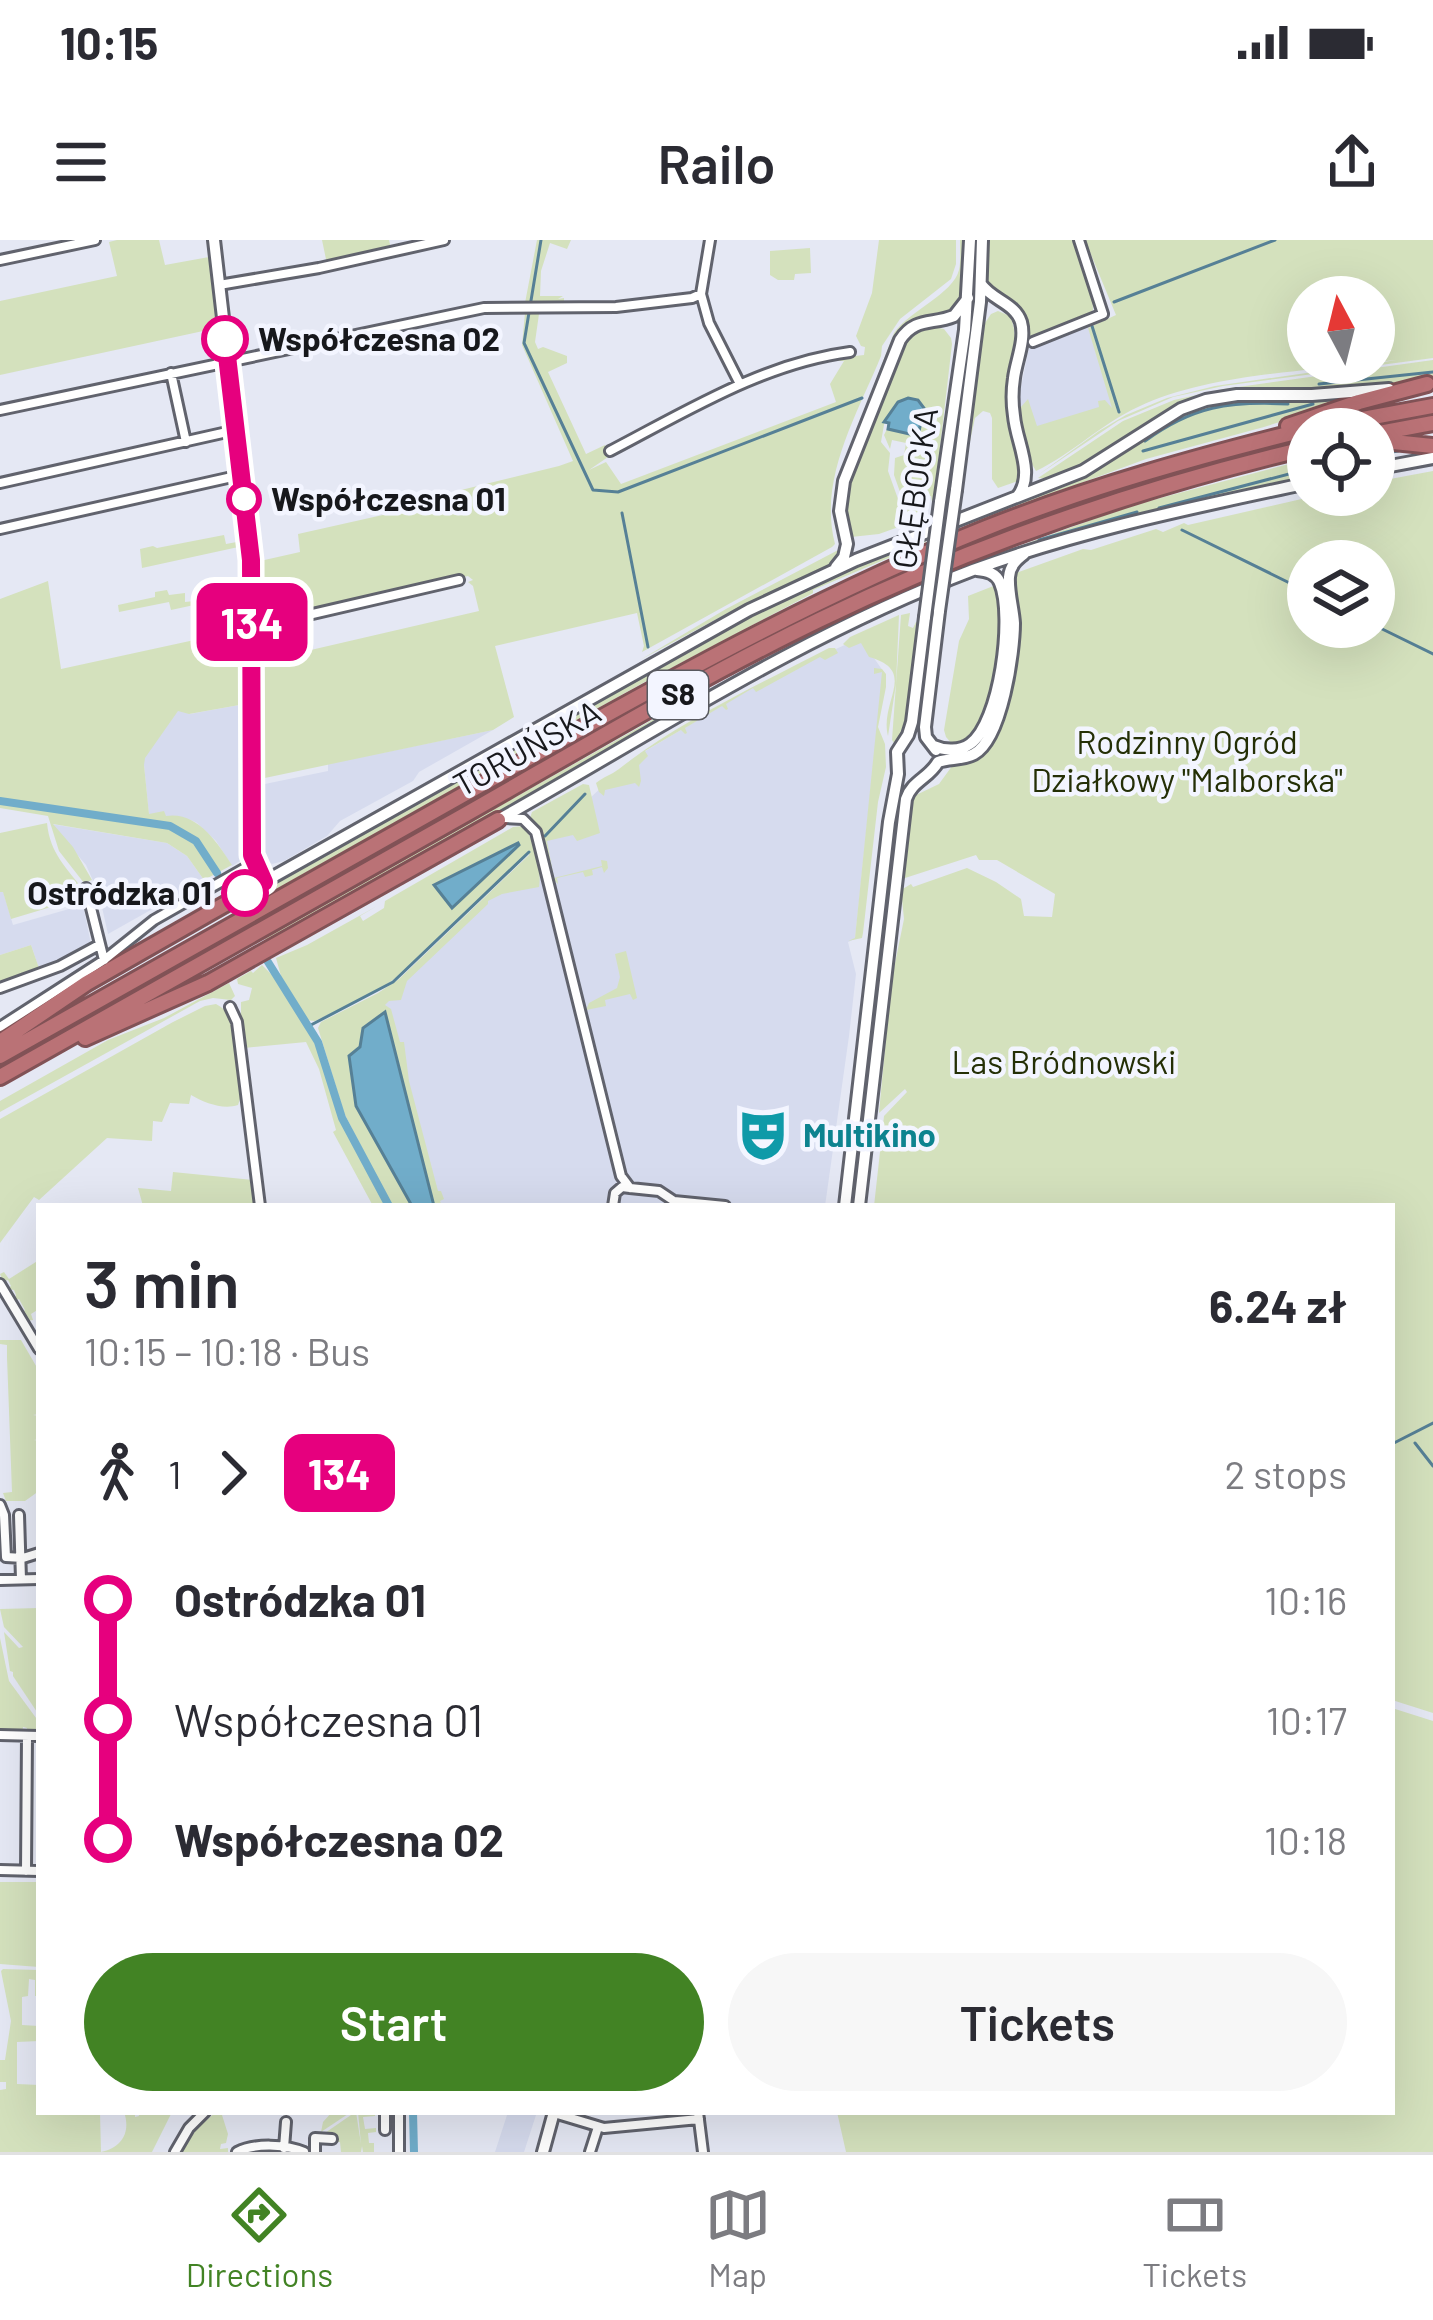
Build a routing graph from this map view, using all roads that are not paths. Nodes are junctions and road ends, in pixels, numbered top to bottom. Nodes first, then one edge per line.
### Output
1 (95, 240) edge
2 (214, 240) edge
3 (444, 240) edge
4 (710, 240) edge
5 (970, 240) edge
6 (982, 240) edge
7 (1078, 240) edge
8 (0, 260) edge
9 (981, 284) junction
10 (219, 286) junction
11 (701, 294) junction
12 (968, 298) junction
13 (1012, 309) junction
14 (938, 320) junction
15 (976, 332) junction
16 (1033, 342) dead end
17 (850, 352) dead end
18 (960, 356) junction
19 (228, 361) junction
20 (171, 373) junction
21 (1430, 384) edge
22 (740, 385) junction
23 (1433, 406) edge
24 (0, 410) edge
25 (1395, 413) edge
26 (1433, 423) edge
27 (236, 430) junction
28 (1395, 432) edge
29 (1287, 434) edge
30 (1395, 440) edge
31 (186, 442) junction
32 (1249, 444) junction
33 (1433, 446) edge
34 (610, 451) dead end
35 (1287, 453) edge
36 (1433, 458) edge
37 (1395, 465) edge
38 (1026, 469) junction
39 (242, 475) junction
40 (1062, 481) junction
41 (0, 483) edge
42 (1287, 488) edge
43 (1010, 501) junction
44 (0, 530) edge
45 (847, 541) junction
46 (876, 552) junction
47 (1026, 552) junction
48 (833, 569) junction
49 (974, 570) junction
50 (459, 580) dead end
51 (252, 628) junction
52 (904, 740) junction
53 (932, 743) junction
54 (898, 762) junction
55 (936, 765) junction
56 (926, 775) junction
57 (498, 820) junction
58 (254, 863) junction
59 (264, 882) junction
60 (86, 888) dead end
61 (99, 945) junction
62 (104, 960) junction
63 (0, 988) edge
64 (230, 1007) dead end
65 (1, 1023) edge
66 (0, 1042) edge
67 (0, 1056) edge
68 (2, 1076) edge
69 (621, 1176) junction
70 (630, 1187) junction
71 (617, 1190) junction
72 (669, 1201) edge
73 (260, 1203) edge
74 (613, 1203) edge
75 (845, 1203) edge
76 (859, 1203) edge
77 (0, 1284) edge
78 (36, 1344) edge
79 (0, 1505) edge
80 (20, 1515) dead end
81 (36, 1554) edge
82 (21, 1558) junction
83 (21, 1579) junction
84 (36, 1579) edge
85 (0, 1580) edge
86 (0, 1735) edge
87 (27, 1736) junction
88 (36, 1736) edge
89 (0, 1870) edge
90 (26, 1870) junction
91 (36, 1871) edge
92 (203, 2115) edge
93 (553, 2115) edge
94 (560, 2115) edge
95 (699, 2115) edge
96 (399, 2117) edge
97 (286, 2122) dead end
98 (385, 2122) edge
99 (598, 2127) junction
100 (332, 2139) dead end
101 (284, 2148) junction
102 (176, 2152) edge
103 (237, 2152) edge
104 (304, 2152) edge
105 (315, 2152) edge
106 (399, 2152) edge
107 (543, 2152) edge
108 (590, 2152) edge
109 (703, 2152) edge

1 - 8 street
2 - 10 street
3 - 10 street
4 - 11 street
5 - 12 street, GŁĘBOCKA
6 - 9 street, GŁĘBOCKA
7 - 16 street
9 - 13 street
9 - 15 street, GŁĘBOCKA
10 - 19 street
11 - 19 street
11 - 22 street
12 - 14 street
12 - 18 street, GŁĘBOCKA
13 - 15 street
13 - 38 street
14 - 18 street
14 - 45 street
15 - 53 street, GŁĘBOCKA, bridge
17 - 22 street
18 - 52 street, GŁĘBOCKA, bridge
19 - 20 street
19 - 27 street
20 - 24 street
20 - 31 street
21 - 32 highway
21 - 40 street, TORUŃSKA
22 - 34 street
23 - 25 highway, TORUŃSKA / S8
26 - 28 highway
27 - 31 street
27 - 39 street
29 - 32 highway, TORUŃSKA / S8
30 - 33 highway
31 - 41 street
32 - 67 highway, TORUŃSKA / S8
35 - 68 highway, TORUŃSKA / S8
36 - 37 street
38 - 40 street
38 - 43 street
39 - 44 street
39 - 51 street
40 - 43 street, TORUŃSKA
42 - 47 street, TORUŃSKA
43 - 46 street, TORUŃSKA
45 - 46 street
45 - 48 street
46 - 48 street, TORUŃSKA
47 - 49 street, TORUŃSKA
47 - 55 street
48 - 59 street, TORUŃSKA
49 - 53 street
49 - 57 street, TORUŃSKA
50 - 51 street
51 - 58 street
52 - 53 street
52 - 54 street, GŁĘBOCKA
53 - 55 street, GŁĘBOCKA
54 - 56 street
54 - 75 street, GŁĘBOCKA
55 - 56 street
56 - 76 street
57 - 68 highway
57 - 69 street
58 - 59 street
58 - 62 street
59 - 66 highway
60 - 61 street
61 - 62 street
61 - 63 street
62 - 65 street
64 - 73 street
69 - 70 street
69 - 71 street
70 - 71 street
70 - 72 street
71 - 74 street
77 - 78 street
79 - 82 street
80 - 82 street
81 - 82 street
82 - 83 street
83 - 84 street
83 - 85 street
86 - 87 street
87 - 88 street
87 - 90 street
89 - 90 street
90 - 91 street
92 - 102 street
93 - 107 street
94 - 99 street
95 - 99 street
95 - 109 street
96 - 98 street
96 - 106 street
97 - 101 street
99 - 108 street
100 - 105 street
101 - 103 street
101 - 104 street

